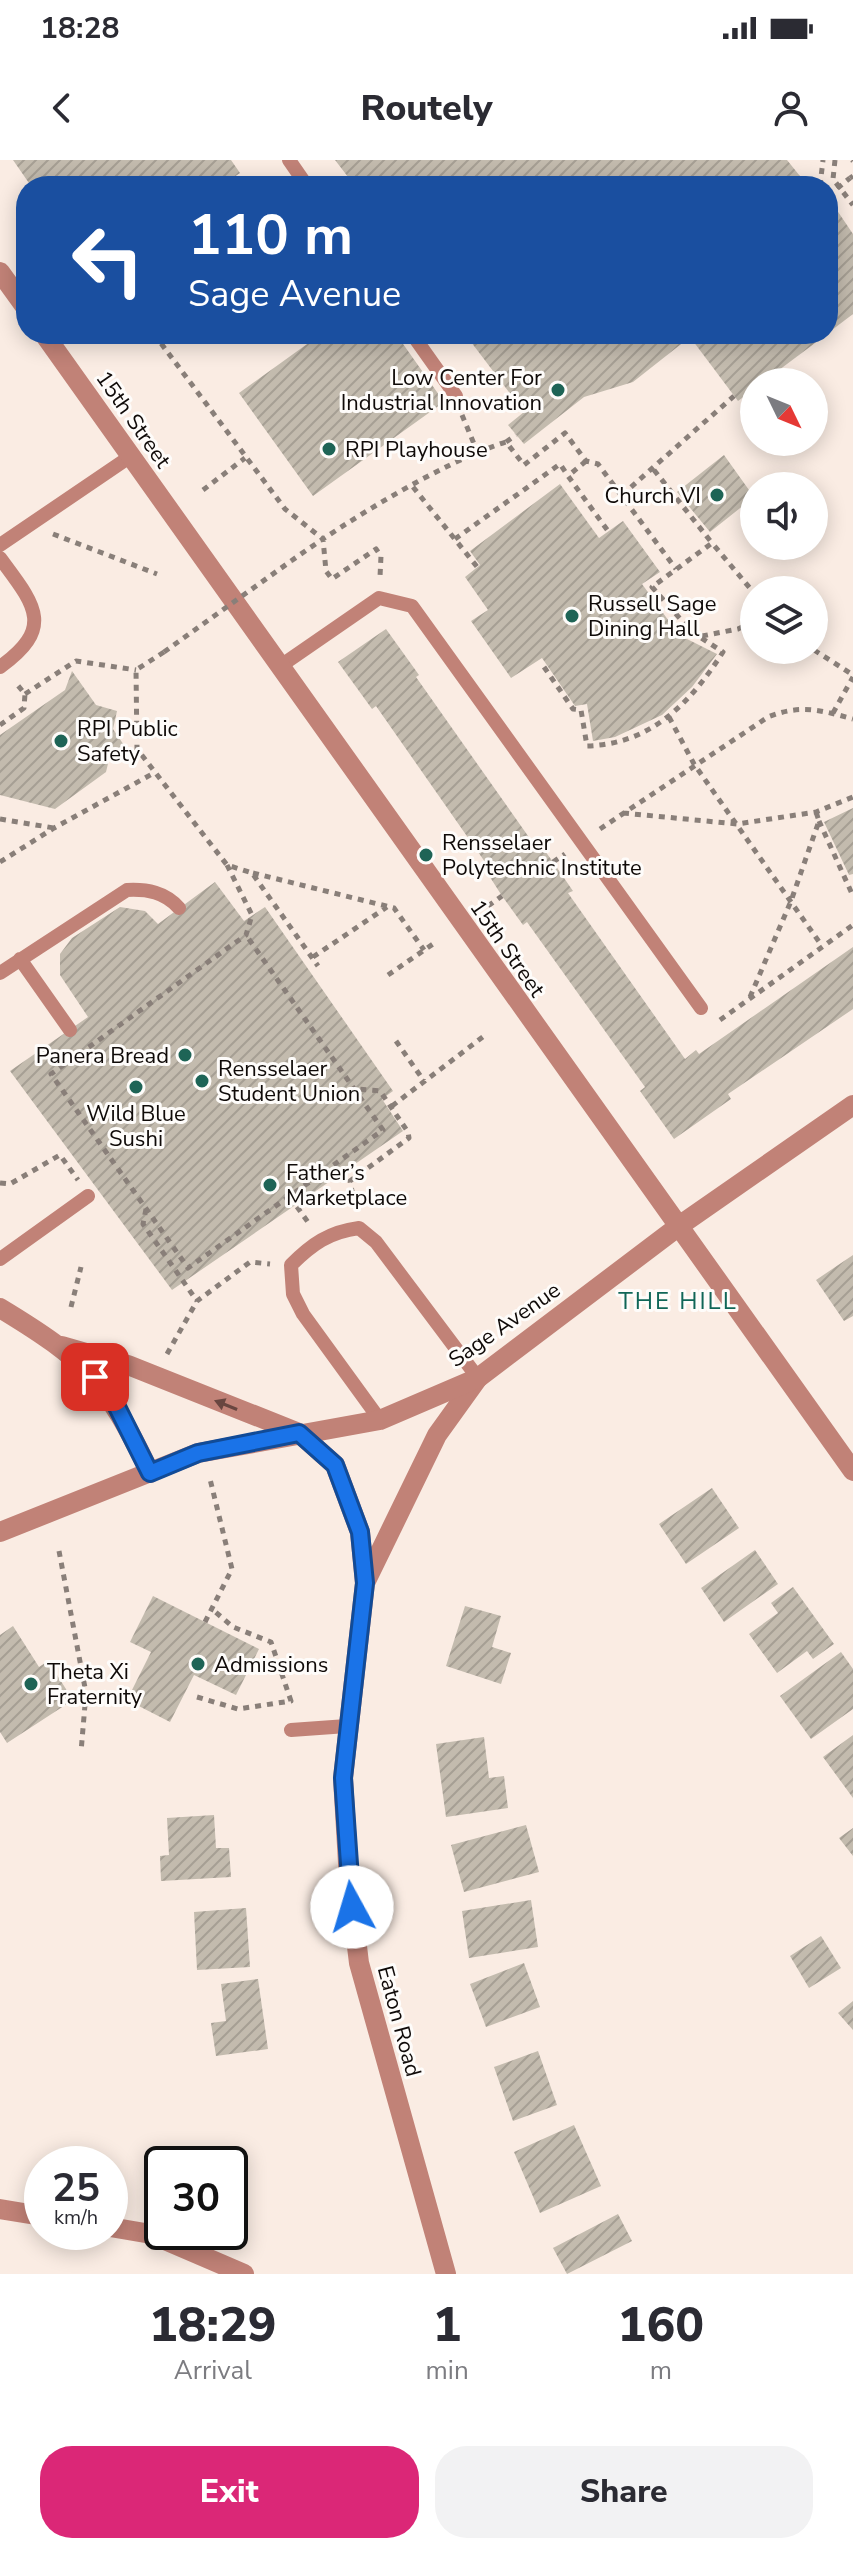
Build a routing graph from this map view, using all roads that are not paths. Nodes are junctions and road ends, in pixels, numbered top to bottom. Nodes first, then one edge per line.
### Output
1 (2, 279) edge
2 (16, 296) edge
3 (51, 344) edge
4 (419, 344) edge
5 (456, 396) road end
6 (131, 456) junction
7 (0, 545) edge
8 (0, 558) edge
9 (0, 667) edge
10 (279, 667) junction
11 (179, 908) dead end
12 (20, 959) junction
13 (0, 973) edge
14 (701, 1008) road end
15 (70, 1030) dead end
16 (853, 1105) edge
17 (88, 1196) road end
18 (679, 1226) junction
19 (0, 1259) edge
20 (0, 1308) edge
21 (62, 1346) junction
22 (478, 1378) junction
23 (380, 1420) junction
24 (299, 1433) junction
25 (853, 1471) edge
26 (150, 1473) junction
27 (0, 1532) edge
28 (365, 1583) junction
29 (347, 1726) junction
30 (291, 1730) dead end
31 (0, 2209) edge
32 (24, 2213) edge
33 (128, 2230) edge
34 (244, 2274) edge
35 (446, 2274) edge

1 - 2 street
3 - 6 street, 15th Street
4 - 5 lane
6 - 7 lane
6 - 10 street, 15th Street
8 - 9 lane
10 - 14 lane
10 - 18 street, 15th Street
11 - 12 lane
12 - 13 lane
12 - 15 lane
16 - 18 street, Sage Avenue
17 - 19 lane
18 - 22 street, Sage Avenue
18 - 25 street, 15th Street
20 - 21 street
24 -> 21 street
21 - 26 street
22 - 23 street, Sage Avenue
22 - 23 lane
22 - 28 street, Eaton Road
23 - 24 street, Sage Avenue
24 - 26 street, Sage Avenue
24 - 28 street, Eaton Road
26 - 27 street, Sage Avenue
28 - 29 street, Eaton Road
29 - 30 lane
29 - 35 street, Eaton Road
31 - 32 street
33 - 34 street

